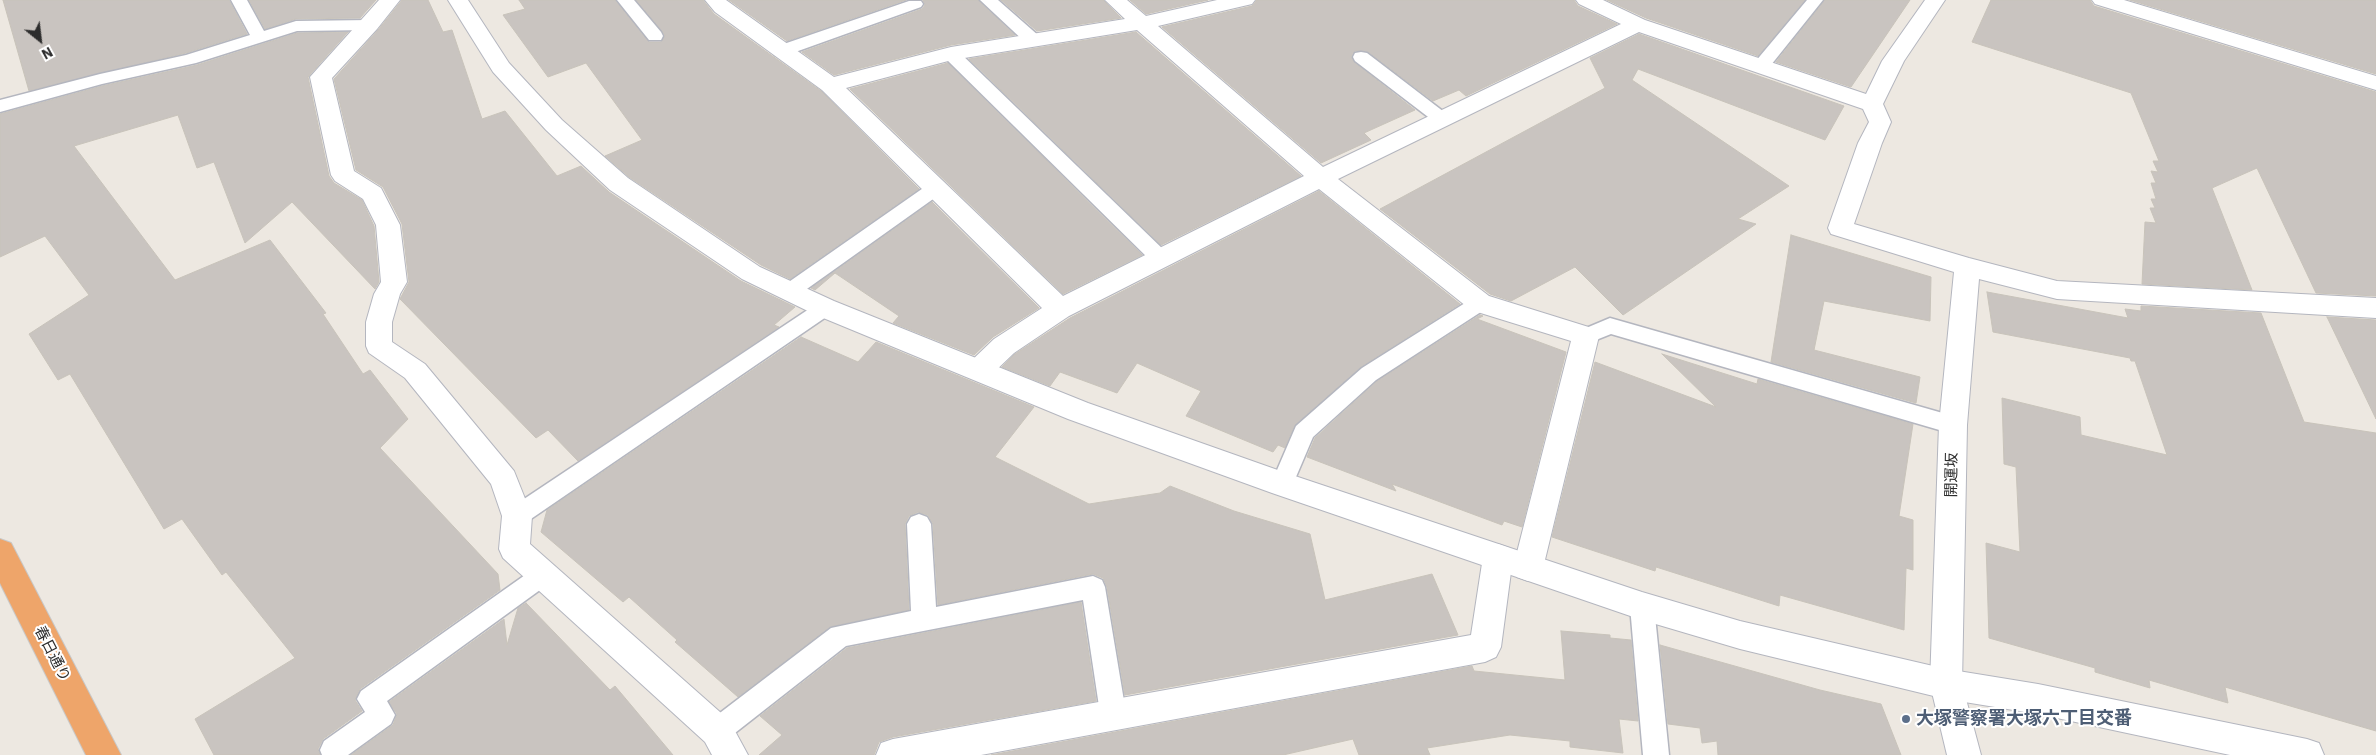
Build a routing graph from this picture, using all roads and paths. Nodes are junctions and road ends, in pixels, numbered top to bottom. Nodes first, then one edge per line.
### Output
1 (239, 0) edge
2 (390, 0) edge
3 (458, 0) edge
4 (625, 0) edge
5 (715, 0) edge
6 (988, 0) edge
7 (1116, 0) edge
8 (1245, 0) edge
9 (1815, 0) edge
10 (1935, 0) edge
11 (2102, 0) edge
12 (1594, 1) edge
13 (915, 4) dead end
14 (1140, 23) junction
15 (1638, 24) junction
16 (370, 25) junction
17 (655, 36) dead end
18 (259, 37) junction
19 (1033, 40) junction
20 (781, 51) junction
21 (952, 54) junction
22 (1361, 57) dead end
23 (1761, 66) junction
24 (2376, 83) edge
25 (830, 85) junction
26 (1872, 104) junction
27 (0, 106) edge
28 (1442, 119) junction
29 (1321, 178) junction
30 (936, 188) junction
31 (1160, 258) junction
32 (1967, 267) junction
33 (790, 291) junction
34 (1480, 303) junction
35 (825, 308) junction
36 (2376, 308) edge
37 (1060, 309) junction
38 (1586, 336) junction
39 (979, 370) junction
40 (1953, 425) junction
41 (1282, 484) junction
42 (518, 516) junction
43 (919, 524) dead end
44 (0, 552) edge
45 (1498, 557) junction
46 (1528, 568) junction
47 (543, 575) junction
48 (1642, 606) junction
49 (924, 620) junction
50 (1946, 684) junction
51 (1113, 713) junction
52 (717, 731) junction
53 (333, 750) dead end
54 (104, 755) edge
55 (731, 755) edge
56 (893, 755) edge
57 (1656, 755) edge
58 (1964, 755) edge
59 (2307, 755) edge

1 - 18 lane
2 - 16 street
3 - 33 street
4 - 17 lane
5 - 20 street
6 - 19 lane
7 - 14 street
8 - 14 street
9 - 23 lane
10 - 26 street
11 - 24 street
12 - 15 street
13 - 20 lane
14 - 19 street
14 - 29 street
15 - 23 street
15 - 28 street
16 - 18 lane
16 - 42 street
18 - 27 lane
19 - 21 street
20 - 25 street
21 - 25 street
21 - 31 lane
22 - 28 lane
23 - 26 street
25 - 30 street
26 - 32 street
28 - 29 street
29 - 31 street
29 - 34 street
30 - 33 lane
30 - 37 street
31 - 37 street
32 - 36 street
32 - 40 street, 開運坂
33 - 35 street
34 - 38 street
34 - 41 lane
35 - 39 street
35 - 42 lane
37 - 39 street
38 - 40 lane
38 - 46 street
39 - 41 street
40 - 50 street, 開運坂
41 - 45 street
42 - 47 street
43 - 49 lane
44 - 54 highway, 春日通り
45 - 46 street
45 - 51 street
46 - 48 street
47 - 52 street
47 - 53 lane
48 - 50 street
48 - 57 lane
49 - 51 lane
49 - 52 lane
50 - 58 street, 開運坂
50 - 59 street
51 - 56 street
52 - 55 street

